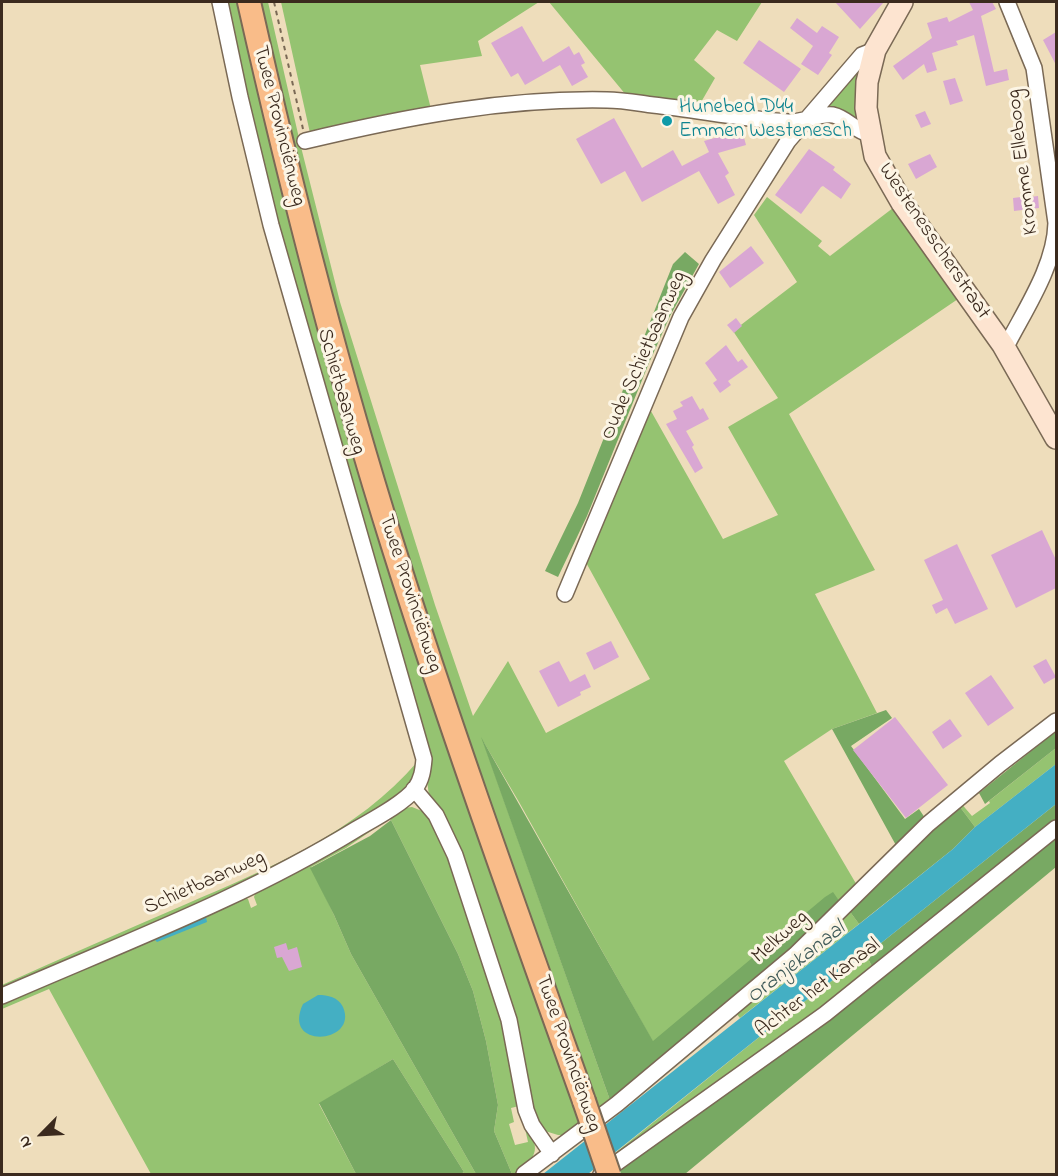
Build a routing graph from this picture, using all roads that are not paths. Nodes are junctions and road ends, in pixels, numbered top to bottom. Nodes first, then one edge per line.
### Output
1 (220, 2) edge
2 (249, 2) edge
3 (902, 2) edge
4 (1007, 2) edge
5 (875, 50) junction
6 (807, 119) junction
7 (869, 134) junction
8 (305, 141) road end
9 (1003, 345) junction
10 (1056, 438) edge
11 (565, 594) dead end
12 (1056, 721) edge
13 (414, 789) junction
14 (1056, 828) edge
15 (2, 996) edge
16 (552, 1154) junction
17 (524, 1174) edge
18 (600, 1174) edge
19 (609, 1174) edge

1 - 13 street, Schietbaanweg
2 - 19 main road, Twee Provinciënweg, bridge
3 - 5 street, Westenesscherstraat
4 - 9 street, Kromme Elleboog
5 - 6 street, Oude Schietbaanweg
5 - 7 street, Westenesscherstraat
6 - 7 street
6 - 8 street
6 - 11 street, Oude Schietbaanweg
7 - 9 street, Westenesscherstraat
9 - 10 street, Westenesscherstraat
12 - 16 street, Melkweg
13 - 15 street, Schietbaanweg
13 - 16 street
14 - 18 street, Achter het Kanaal
16 - 17 street, Melkweg

